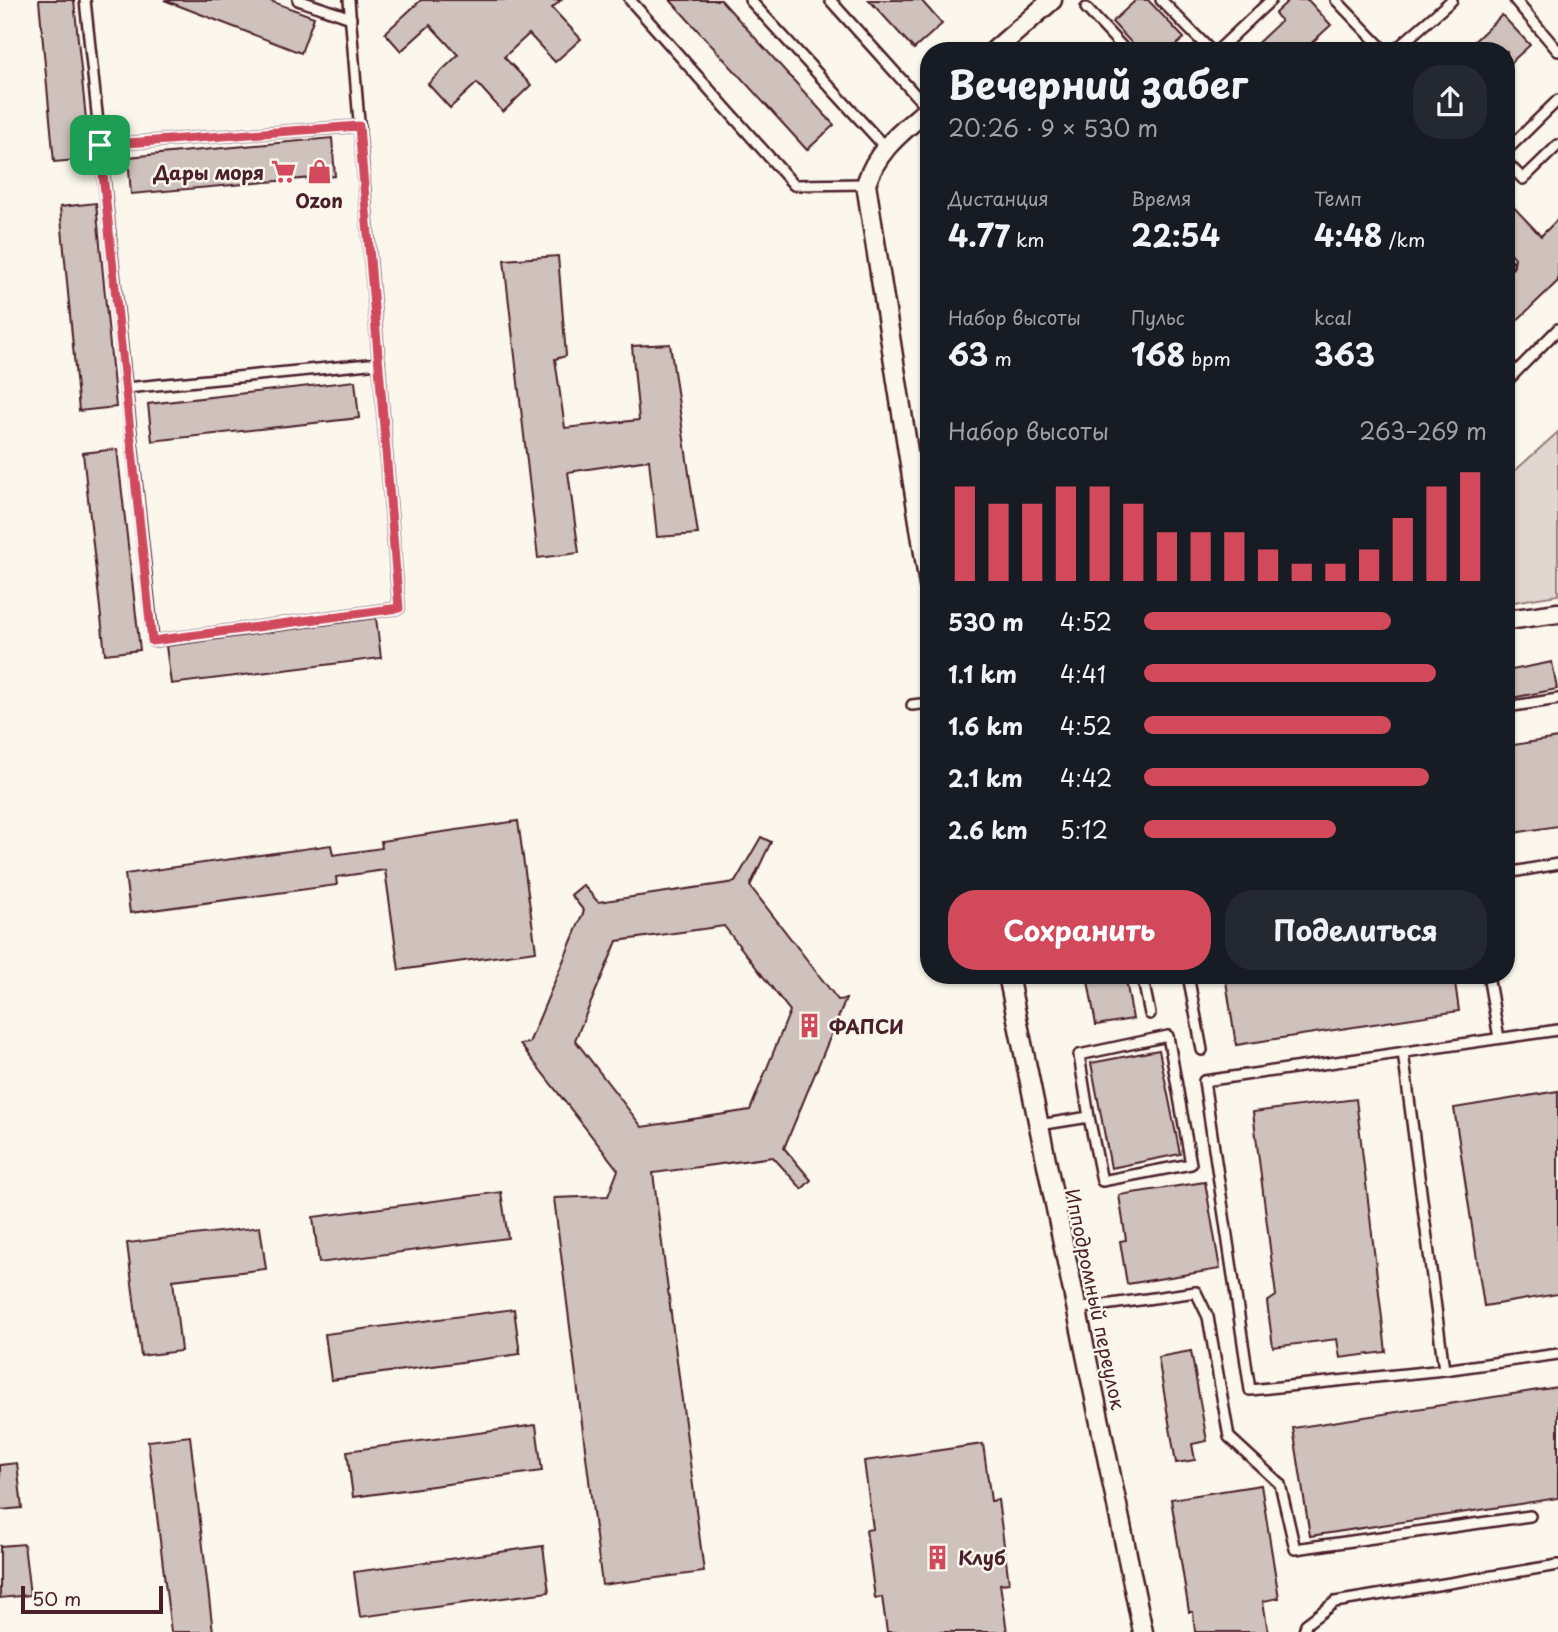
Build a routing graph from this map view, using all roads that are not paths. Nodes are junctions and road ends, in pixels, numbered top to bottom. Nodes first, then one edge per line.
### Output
1 (85, 0) edge
2 (298, 0) edge
3 (349, 0) edge
4 (630, 0) edge
5 (750, 0) edge
6 (830, 0) edge
7 (1052, 0) edge
8 (1161, 0) edge
9 (1271, 0) edge
10 (1336, 0) edge
11 (1452, 0) edge
12 (1515, 0) edge
13 (1086, 8) dead end
14 (351, 18) junction
15 (1004, 42) edge
16 (1118, 42) edge
17 (1202, 42) edge
18 (1227, 42) edge
19 (1376, 42) edge
20 (1404, 42) edge
21 (1558, 51) edge
22 (920, 99) edge
23 (1558, 100) edge
24 (920, 117) edge
25 (359, 126) junction
26 (1515, 142) edge
27 (100, 145) junction
28 (1558, 145) edge
29 (886, 147) junction
30 (1515, 171) edge
31 (866, 184) junction
32 (1558, 329) edge
33 (379, 363) junction
34 (1515, 373) edge
35 (126, 388) junction
36 (920, 528) edge
37 (1558, 613) edge
38 (1515, 619) edge
39 (1558, 699) edge
40 (920, 704) edge
41 (912, 705) dead end
42 (1515, 705) edge
43 (1558, 864) edge
44 (1515, 872) edge
45 (1010, 984) edge
46 (1144, 984) edge
47 (1190, 984) edge
48 (1490, 984) edge
49 (1150, 1014) dead end
50 (1558, 1030) edge
51 (1499, 1038) junction
52 (1202, 1050) dead end
53 (1403, 1052) junction
54 (1089, 1117) junction
55 (1039, 1125) junction
56 (1076, 1309) junction
57 (1558, 1354) edge
58 (1444, 1370) junction
59 (1530, 1516) dead end
60 (1558, 1565) edge
61 (1143, 1632) edge
62 (1304, 1632) edge

1 - 27 lane
2 - 14 lane
3 - 14 lane
4 - 31 lane
5 - 29 lane
6 - 22 lane
7 - 15 street
8 - 17 lane
9 - 18 lane
10 - 19 lane
11 - 20 lane
12 - 21 lane
13 - 16 lane
14 - 25 lane
23 - 26 lane
24 - 29 street
25 - 27 lane
25 - 33 lane
27 - 35 lane
28 - 30 lane
29 - 31 street
31 - 36 street
32 - 34 lane
33 - 35 lane
33 - 35 lane
37 - 38 street
39 - 42 lane
40 - 41 lane
43 - 44 lane
45 - 55 street, Ипподромный переулок
46 - 49 lane
47 - 52 lane
48 - 51 lane
50 - 51 lane
51 - 53 lane
53 - 58 lane
53 - 58 lane
54 - 54 lane
54 - 55 lane
55 - 56 street, Ипподромный переулок
56 - 59 lane
56 - 61 street, Ипподромный переулок
57 - 58 lane
60 - 62 lane

